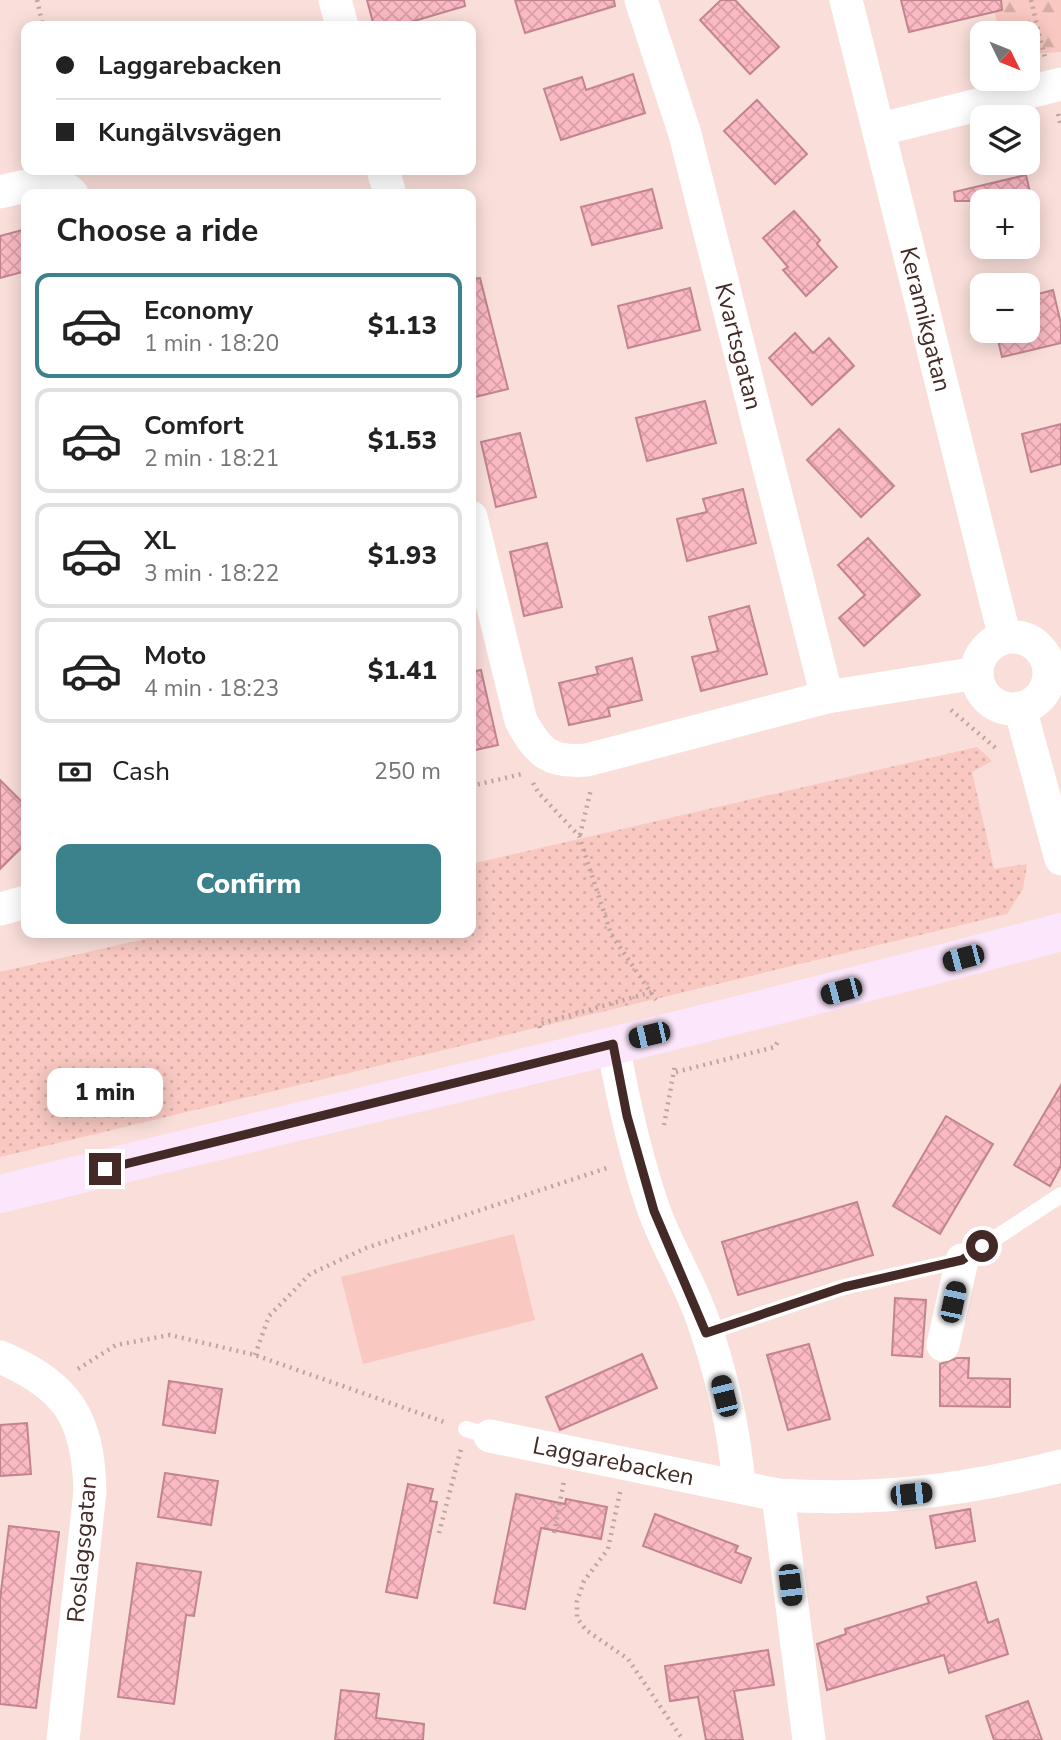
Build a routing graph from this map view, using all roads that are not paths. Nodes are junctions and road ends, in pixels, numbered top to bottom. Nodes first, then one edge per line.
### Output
1 (335, 0) edge
2 (642, 0) edge
3 (846, 0) edge
4 (341, 21) edge
5 (1057, 85) edge
6 (881, 129) junction
7 (67, 189) edge
8 (0, 192) edge
9 (476, 537) edge
10 (1006, 638) junction
11 (1053, 656) edge
12 (977, 673) junction
13 (827, 697) junction
14 (1020, 708) junction
15 (1061, 859) edge
16 (21, 903) edge
17 (0, 909) edge
18 (1061, 932) edge
19 (613, 1044) junction
20 (0, 1194) edge
21 (1061, 1195) edge
22 (962, 1260) junction
23 (706, 1333) junction
24 (943, 1345) dead end
25 (0, 1357) edge
26 (478, 1432) road end
27 (1061, 1466) edge
28 (739, 1485) junction
29 (778, 1495) junction
30 (63, 1740) edge
31 (809, 1740) edge

1 - 4 street
2 - 13 street, Kvartsgatan
3 - 6 street, Keramikgatan
5 - 6 street
6 - 10 street, Keramikgatan
7 - 8 street
9 - 13 street
10 - 11 street
10 - 12 street
11 - 14 street
12 - 13 street
12 - 14 street
14 - 15 street
16 - 17 street
18 - 19 main road
19 - 20 main road
19 - 23 street
21 - 22 lane
22 - 23 lane
22 - 24 street
23 - 28 street
25 - 30 street, Roslagsgatan
26 - 28 street, Laggarebacken
27 - 29 street, Laggarebacken
28 - 29 street, Laggarebacken
29 - 31 street

